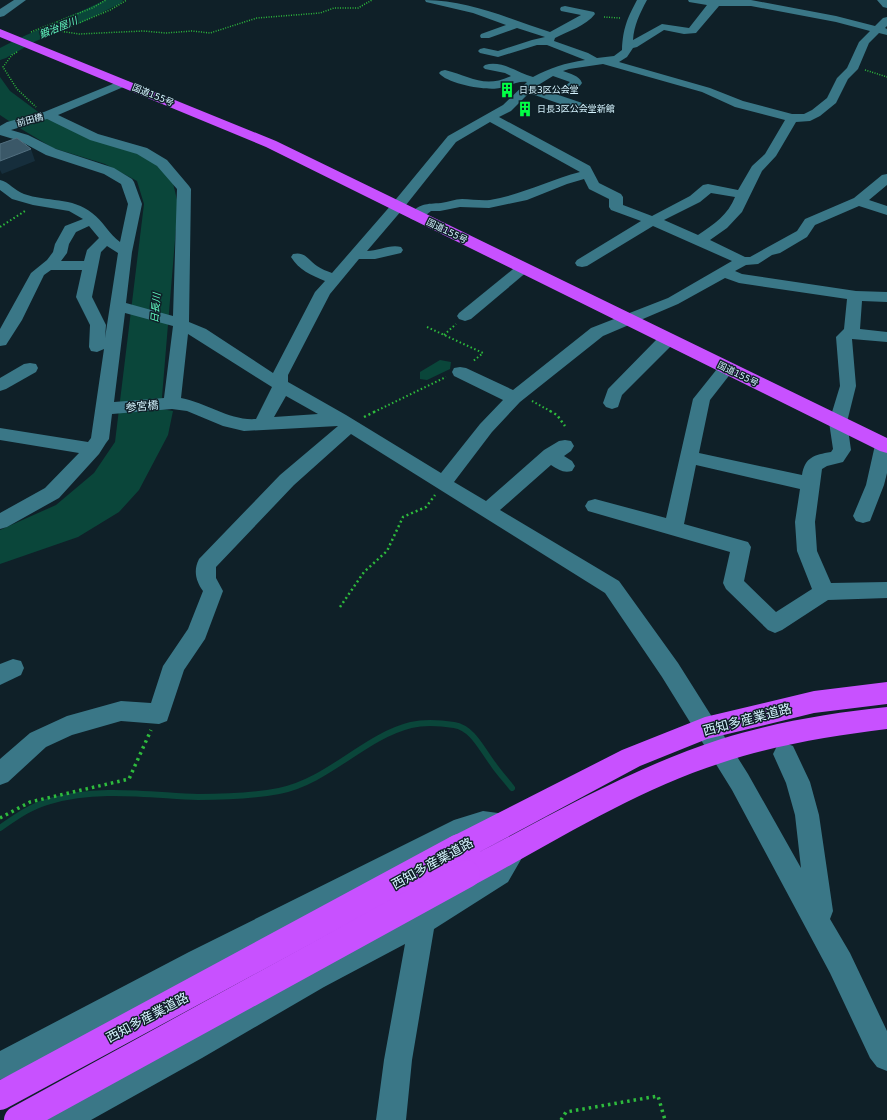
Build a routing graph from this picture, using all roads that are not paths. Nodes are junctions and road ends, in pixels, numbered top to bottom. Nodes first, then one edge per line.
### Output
1 (21, 0) edge
2 (430, 0) edge
3 (642, 0) edge
4 (693, 0) edge
5 (882, 0) edge
6 (753, 2) edge
7 (486, 3) dead end
8 (715, 3) junction
9 (887, 5) edge
10 (565, 9) dead end
11 (476, 11) junction
12 (0, 14) edge
13 (887, 20) edge
14 (521, 22) junction
15 (882, 30) edge
16 (0, 33) edge
17 (485, 36) dead end
18 (549, 39) junction
19 (627, 46) junction
20 (484, 51) dead end
21 (600, 61) junction
22 (489, 67) dead end
23 (553, 67) junction
24 (445, 73) dead end
25 (520, 77) junction
26 (124, 83) junction
27 (532, 85) junction
28 (569, 88) dead end
29 (593, 111) dead end
30 (48, 115) junction
31 (491, 118) junction
32 (792, 118) junction
33 (2, 128) edge
34 (588, 174) junction
35 (887, 178) edge
36 (0, 184) edge
37 (742, 195) junction
38 (859, 201) junction
39 (397, 207) junction
40 (887, 211) edge
41 (416, 216) junction
42 (92, 220) junction
43 (653, 220) junction
44 (107, 239) junction
45 (700, 240) junction
46 (396, 250) dead end
47 (125, 252) junction
48 (355, 255) junction
49 (298, 257) dead end
50 (743, 261) junction
51 (582, 263) dead end
52 (91, 264) junction
53 (48, 266) junction
54 (523, 268) junction
55 (723, 272) junction
56 (334, 279) junction
57 (855, 297) junction
58 (887, 297) edge
59 (120, 306) junction
60 (465, 316) dead end
61 (629, 320) junction
62 (177, 322) junction
63 (852, 331) junction
64 (887, 337) edge
65 (668, 339) junction
66 (0, 341) edge
67 (96, 347) dead end
68 (30, 368) dead end
69 (726, 368) junction
70 (460, 372) road end
71 (280, 384) junction
72 (0, 385) edge
73 (517, 396) junction
74 (172, 403) junction
75 (612, 403) dead end
76 (109, 409) junction
77 (838, 422) junction
78 (346, 423) junction
79 (262, 424) junction
80 (0, 434) edge
81 (886, 446) edge
82 (93, 449) junction
83 (689, 458) junction
84 (566, 466) dead end
85 (444, 484) junction
86 (810, 484) junction
87 (595, 506) dead end
88 (487, 511) junction
89 (863, 516) dead end
90 (0, 522) edge
91 (673, 528) junction
92 (887, 590) edge
93 (824, 592) junction
94 (887, 693) edge
95 (887, 718) edge
96 (705, 728) junction
97 (720, 751) junction
98 (785, 754) dead end
99 (0, 774) edge
100 (501, 825) junction
101 (514, 849) junction
102 (463, 861) junction
103 (814, 916) junction
104 (422, 921) junction
105 (887, 1057) edge
106 (0, 1066) edge
107 (0, 1096) edge
108 (18, 1120) edge
109 (61, 1120) edge
110 (391, 1120) edge

1 - 12 street
2 - 11 street
3 - 19 street
4 - 8 street
5 - 9 street
6 - 8 street
6 - 15 street
7 - 11 street
8 - 19 street
10 - 18 street
11 - 14 street
13 - 15 street
14 - 17 street
14 - 18 street
15 - 32 street
16 - 26 highway, 国道155号
18 - 20 street
18 - 21 street
19 - 21 street
21 - 23 street
21 - 32 street
22 - 25 street
23 - 27 street
23 - 28 street
24 - 25 street
25 - 27 street
26 - 30 street, 前田橋
26 - 39 highway, 国道155号
27 - 29 street
27 - 31 street
30 - 33 street, 前田橋
30 - 62 street
31 - 34 street
31 - 39 street
32 - 37 street
33 - 47 street
34 - 41 street
34 - 43 street
35 - 38 street
36 - 42 street
37 - 43 street
37 - 45 street
38 - 40 street
38 - 50 street
39 - 41 highway, 国道155号
39 - 48 street
41 - 54 highway, 国道155号
42 - 44 street
42 - 53 street
43 - 45 street
43 - 51 street
44 - 47 street
44 - 52 street
45 - 50 street
46 - 48 street
47 - 59 street
48 - 56 street
49 - 56 street
50 - 55 street
52 - 53 street
52 - 67 street
53 - 66 street
54 - 60 street
54 - 61 highway, 国道155号
55 - 57 street
55 - 61 street
56 - 71 street
57 - 58 street
57 - 63 street
59 - 62 street
59 - 76 street
61 - 65 highway, 国道155号
61 - 73 street
62 - 71 street
62 - 74 street
63 - 64 street
63 - 77 street
65 - 69 highway, 国道155号
65 - 75 street
68 - 72 street
69 - 77 highway, 国道155号
69 - 83 street
70 - 73 street
71 - 78 street
71 - 79 street
73 - 85 street
74 - 76 street, 参宮橋
74 - 79 street, 参宮橋
76 - 82 street
77 - 81 highway, 国道155号
77 - 86 street
78 - 79 street, 参宮橋
78 - 85 street
78 - 99 street
80 - 82 street
81 - 89 street
82 - 90 street
83 - 86 street
83 - 91 street
84 - 88 street
85 - 88 street
86 - 93 street
87 - 91 street
88 - 96 street
91 - 93 street
92 - 93 street
94 - 96 highway, 西知多産業道路
95 - 97 highway, 西知多産業道路
96 - 97 street
96 - 100 highway, 西知多産業道路
97 - 101 highway, 西知多産業道路
97 - 103 street
98 - 103 street
100 - 102 highway, 西知多産業道路
100 - 106 street
101 - 102 highway, 西知多産業道路
101 - 104 street
102 - 107 highway, 西知多産業道路, bridge
102 - 108 highway, 西知多産業道路, bridge
103 - 105 street
104 - 109 street
104 - 110 street

